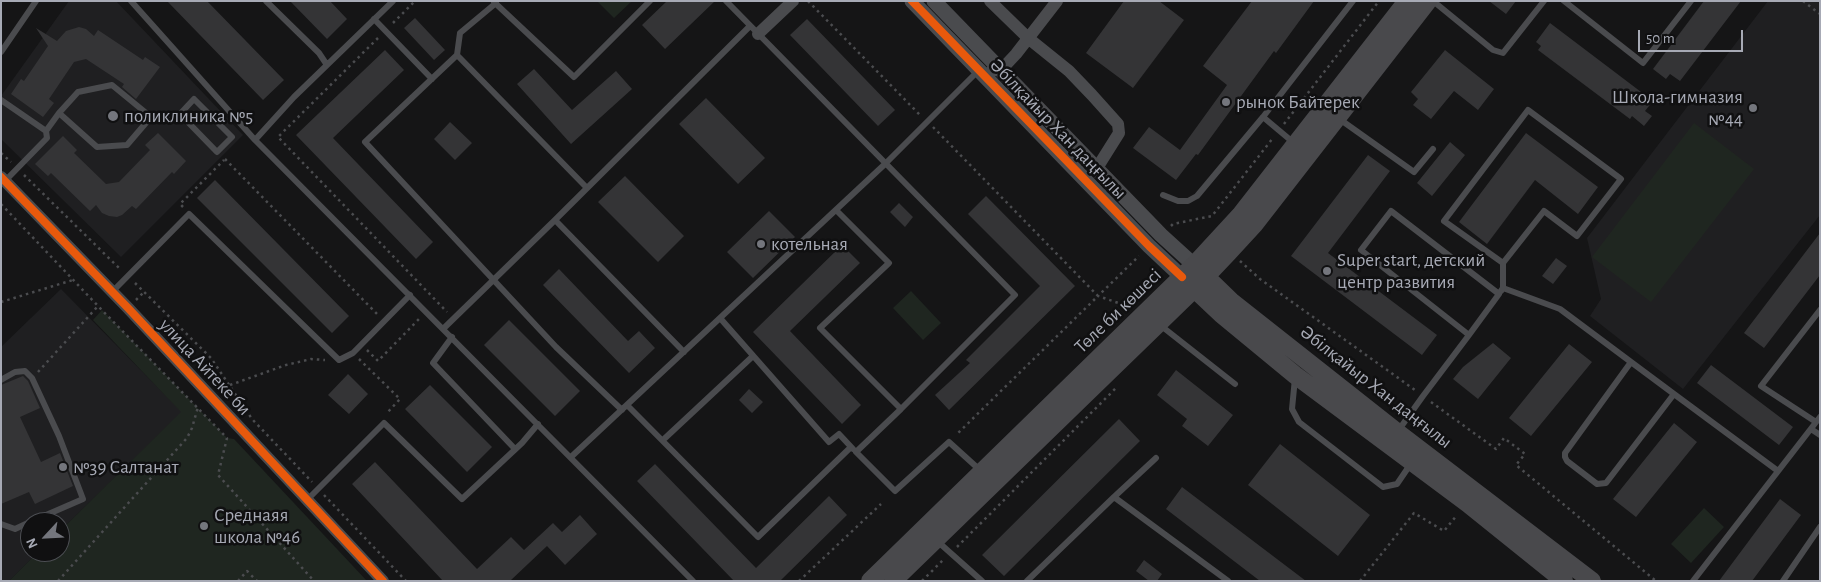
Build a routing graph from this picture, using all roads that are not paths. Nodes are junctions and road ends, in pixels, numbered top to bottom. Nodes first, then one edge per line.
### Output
1 (36, 1) edge
2 (131, 1) edge
3 (266, 1) edge
4 (392, 1) edge
5 (650, 1) edge
6 (726, 1) edge
7 (793, 1) edge
8 (912, 1) edge
9 (934, 1) edge
10 (990, 1) edge
11 (1057, 1) edge
12 (1353, 1) edge
13 (1407, 1) edge
14 (1428, 1) edge
15 (1433, 1) edge
16 (1544, 1) edge
17 (1564, 1) edge
18 (1690, 1) edge
19 (495, 2) edge
20 (374, 19) junction
21 (754, 30) junction
22 (1028, 38) junction
23 (1, 52) edge
24 (457, 55) junction
25 (327, 65) junction
26 (979, 70) junction
27 (1001, 70) junction
28 (432, 79) junction
29 (1, 100) edge
30 (59, 113) junction
31 (180, 114) junction
32 (152, 117) junction
33 (1263, 117) junction
34 (1337, 118) junction
35 (46, 131) junction
36 (255, 140) junction
37 (1295, 144) junction
38 (1433, 149) dead end
39 (885, 164) junction
40 (1097, 168) junction
41 (3, 179) edge
42 (587, 188) junction
43 (1163, 195) dead end
44 (836, 210) junction
45 (555, 220) junction
46 (1503, 263) junction
47 (1194, 277) junction
48 (493, 280) junction
49 (1503, 288) junction
50 (112, 292) junction
51 (1499, 294) junction
52 (410, 296) junction
53 (1820, 310) edge
54 (720, 318) junction
55 (1159, 324) junction
56 (443, 329) junction
57 (1469, 335) junction
58 (452, 337) junction
59 (684, 352) junction
60 (753, 356) junction
61 (1631, 362) junction
62 (1295, 374) junction
63 (1, 380) edge
64 (1235, 384) dead end
65 (1674, 394) junction
66 (627, 405) junction
67 (901, 409) junction
68 (622, 410) junction
69 (1818, 420) edge
70 (538, 424) junction
71 (1811, 429) junction
72 (1820, 435) edge
73 (1393, 438) junction
74 (662, 440) junction
75 (851, 447) junction
76 (515, 449) junction
77 (856, 452) junction
78 (571, 457) junction
79 (1156, 458) dead end
80 (1412, 462) junction
81 (1778, 471) junction
82 (982, 472) junction
83 (1114, 497) junction
84 (307, 500) junction
85 (53, 512) edge
86 (1, 524) edge
87 (20, 526) edge
88 (1820, 527) edge
89 (935, 538) junction
90 (383, 581) edge
91 (693, 581) edge
92 (870, 581) edge
93 (893, 581) edge
94 (982, 581) edge
95 (1027, 581) edge
96 (1228, 581) edge
97 (1564, 581) edge
98 (1592, 581) edge
99 (1693, 581) edge
100 (1783, 581) edge

1 - 23 lane
2 - 36 lane
3 - 25 lane
4 - 20 lane
5 - 19 lane
6 - 21 lane
7 - 21 street
8 - 26 street, Әбілқайыр Хан даңғылы
9 - 27 street, Әбілқайыр Хан даңғылы
10 - 22 street
11 - 22 street
12 - 33 lane
13 - 37 main road, Төле би көшесі
14 - 34 main road, Төле би көшесі
15 - 16 lane
17 - 18 lane
19 - 24 lane
20 - 25 lane
20 - 28 lane
21 - 39 lane
21 - 42 lane
22 - 27 street
22 - 40 street
24 - 28 lane
24 - 42 lane
25 - 36 lane
26 - 27 street
26 - 39 lane
26 - 47 street, Әбілқайыр Хан даңғылы
27 - 40 street, Әбілқайыр Хан даңғылы
28 - 48 lane
29 - 35 lane
30 - 32 lane
30 - 32 lane
30 - 35 lane
31 - 31 lane
31 - 32 lane
33 - 37 lane
33 - 43 lane
34 - 38 lane
34 - 47 main road, Төле би көшесі
35 - 41 lane
36 - 52 lane
37 - 47 main road, Төле би көшесі
39 - 44 lane
39 - 67 lane
40 - 47 street, Әбілқайыр Хан даңғылы
41 - 50 street, улица Айтеке би
42 - 45 lane
44 - 54 lane
44 - 67 lane
45 - 48 lane
45 - 59 lane
46 - 46 lane
46 - 49 lane
47 - 55 main road, Төле би көшесі
47 - 62 main road, Әбілқайыр Хан даңғылы
47 - 73 main road, Әбілқайыр Хан даңғылы
47 - 82 main road, Төле би көшесі
48 - 56 lane
48 - 68 lane
49 - 51 lane
49 - 61 lane
50 - 52 lane
50 - 84 street, улица Айтеке би
51 - 57 lane
51 - 57 lane
52 - 56 lane
53 - 69 lane
54 - 59 lane
54 - 60 lane
55 - 64 lane
55 - 89 main road, Төле би көшесі
56 - 58 lane
57 - 73 lane
58 - 70 lane
58 - 76 lane
59 - 66 lane
60 - 74 lane
60 - 75 lane
61 - 65 lane
61 - 65 lane
62 - 73 main road, Әбілқайыр Хан даңғылы
62 - 80 lane
63 - 85 lane
65 - 81 lane
66 - 68 lane
66 - 74 lane
67 - 77 lane
68 - 78 lane
69 - 71 lane
70 - 76 lane
70 - 78 lane
71 - 72 lane
71 - 81 lane
73 - 80 main road, Әбілқайыр Хан даңғылы
73 - 98 main road, Әбілқайыр Хан даңғылы
74 - 75 lane
75 - 77 lane
76 - 84 lane
77 - 82 lane
78 - 91 lane
79 - 83 lane
80 - 97 main road, Әбілқайыр Хан даңғылы
81 - 99 lane
82 - 92 main road, Төле би көшесі
83 - 95 lane
83 - 96 lane
84 - 90 street, улица Айтеке би
86 - 87 lane
88 - 100 lane
89 - 93 main road, Төле би көшесі
89 - 94 lane

